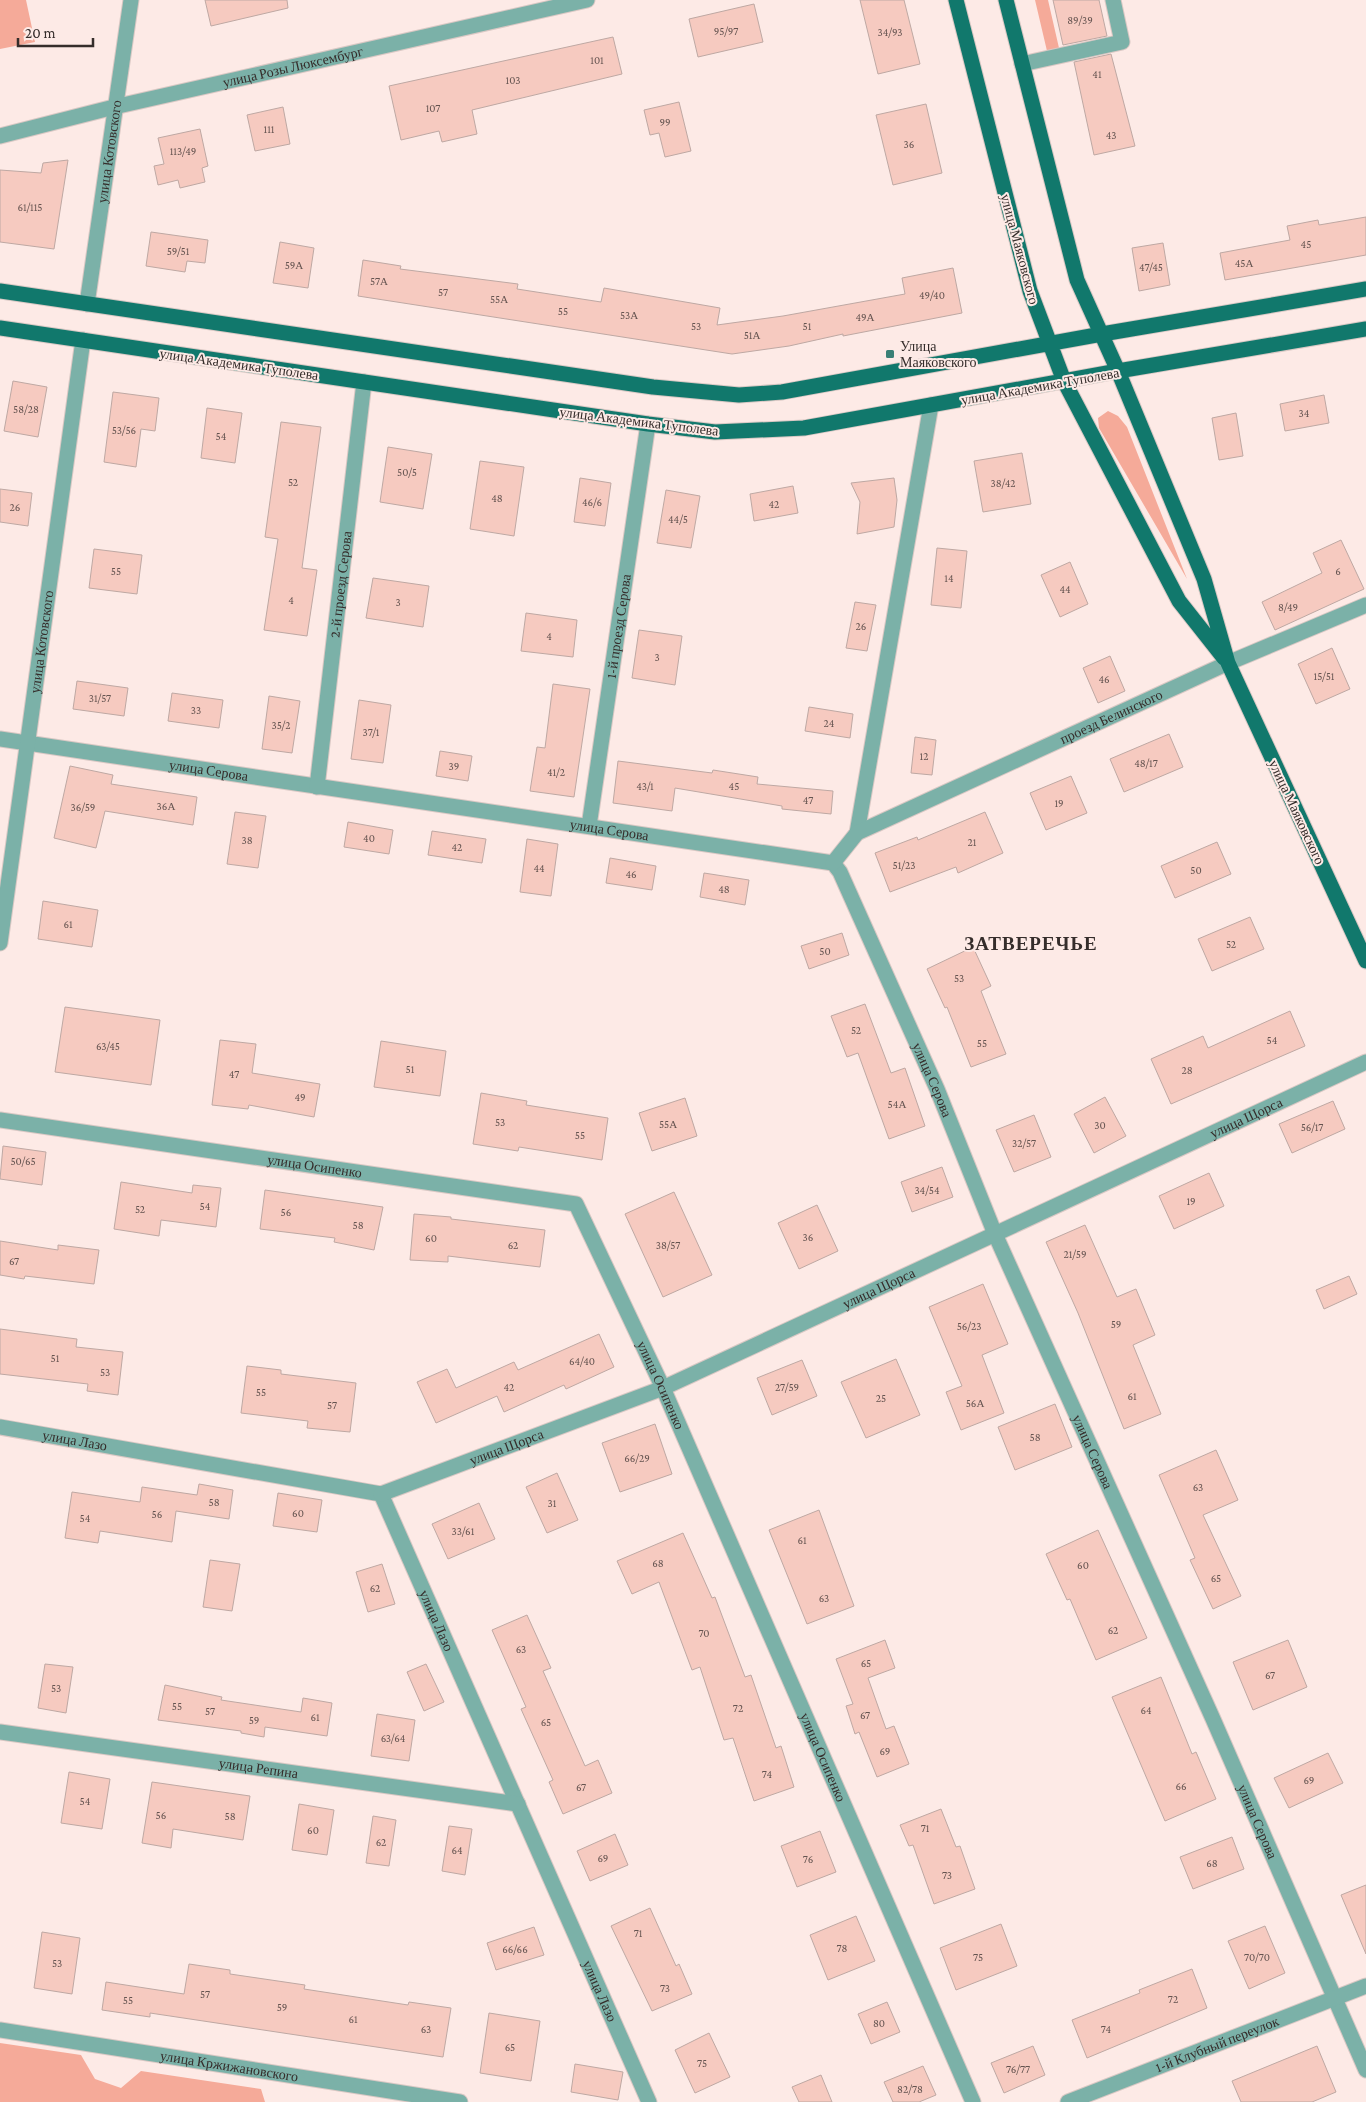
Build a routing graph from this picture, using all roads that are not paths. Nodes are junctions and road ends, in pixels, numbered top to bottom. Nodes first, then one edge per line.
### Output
1 (130, 0) edge
2 (587, 0) edge
3 (956, 0) edge
4 (1006, 0) edge
5 (1112, 0) edge
6 (551, 4) edge
7 (1022, 64) junction
8 (114, 107) junction
9 (0, 136) edge
10 (1366, 289) edge
11 (0, 291) edge
12 (87, 304) junction
13 (0, 328) edge
14 (1366, 329) edge
15 (1102, 334) junction
16 (83, 340) junction
17 (1050, 343) junction
18 (1118, 371) junction
19 (1064, 381) junction
20 (364, 382) junction
21 (931, 405) junction
22 (648, 424) junction
23 (1366, 605) edge
24 (1228, 663) junction
25 (0, 739) edge
26 (28, 743) junction
27 (317, 787) junction
28 (588, 826) junction
29 (857, 832) junction
30 (833, 863) junction
31 (0, 943) edge
32 (1366, 961) edge
33 (1366, 1062) edge
34 (0, 1120) edge
35 (995, 1234) junction
36 (663, 1388) junction
37 (0, 1427) edge
38 (382, 1494) junction
39 (0, 1732) edge
40 (518, 1804) junction
41 (1366, 1986) edge
42 (1334, 1999) junction
43 (0, 2030) edge
44 (1366, 2070) edge
45 (460, 2102) edge
46 (649, 2102) edge
47 (973, 2102) edge
48 (1068, 2102) edge

1 - 8 street, улица Котовского
2 - 6 street, улица Розы Люксембург
3 - 17 main road, улица Маяковского
4 - 7 main road, улица Маяковского
5 - 7 street
6 - 8 street, улица Розы Люксембург
7 - 15 main road, улица Маяковского
8 - 9 street, улица Розы Люксембург
8 - 12 street, улица Котовского
10 - 15 main road
11 - 12 main road
12 - 17 main road
13 - 16 main road, улица Академика Туполева
14 - 18 main road, улица Академика Туполева
15 - 17 main road
15 - 18 main road, улица Маяковского
16 - 20 main road, улица Академика Туполева
16 - 26 street, улица Котовского
17 - 19 main road, улица Маяковского
18 - 19 main road, улица Академика Туполева
18 - 24 main road, улица Маяковского
19 - 21 main road, улица Академика Туполева
19 - 24 main road, улица Маяковского
20 - 22 main road, улица Академика Туполева
20 - 27 street, 2-й проезд Серова
21 - 22 main road, улица Академика Туполева
21 - 29 street, проезд Белинского
22 - 28 street, 1-й проезд Серова
23 - 24 street, проезд Белинского
24 - 29 street, проезд Белинского
24 - 32 main road, улица Маяковского
25 - 26 street, улица Серова
26 - 27 street, улица Серова
26 - 31 street, улица Котовского
27 - 28 street, улица Серова
28 - 30 street, улица Серова
29 - 30 street, проезд Белинского
30 - 35 street, улица Серова
33 - 35 street, улица Щорса
34 - 36 street, улица Осипенко
35 - 36 street, улица Щорса
35 - 42 street, улица Серова
36 - 38 street, улица Щорса
36 - 47 street, улица Осипенко
37 - 38 street, улица Лазо
38 - 40 street, улица Лазо
39 - 40 street, улица Репина
40 - 46 street, улица Лазо
41 - 42 street, 1-й Клубный переулок
42 - 44 street, улица Серова
42 - 48 street, 1-й Клубный переулок
43 - 45 street, улица Кржижановского

